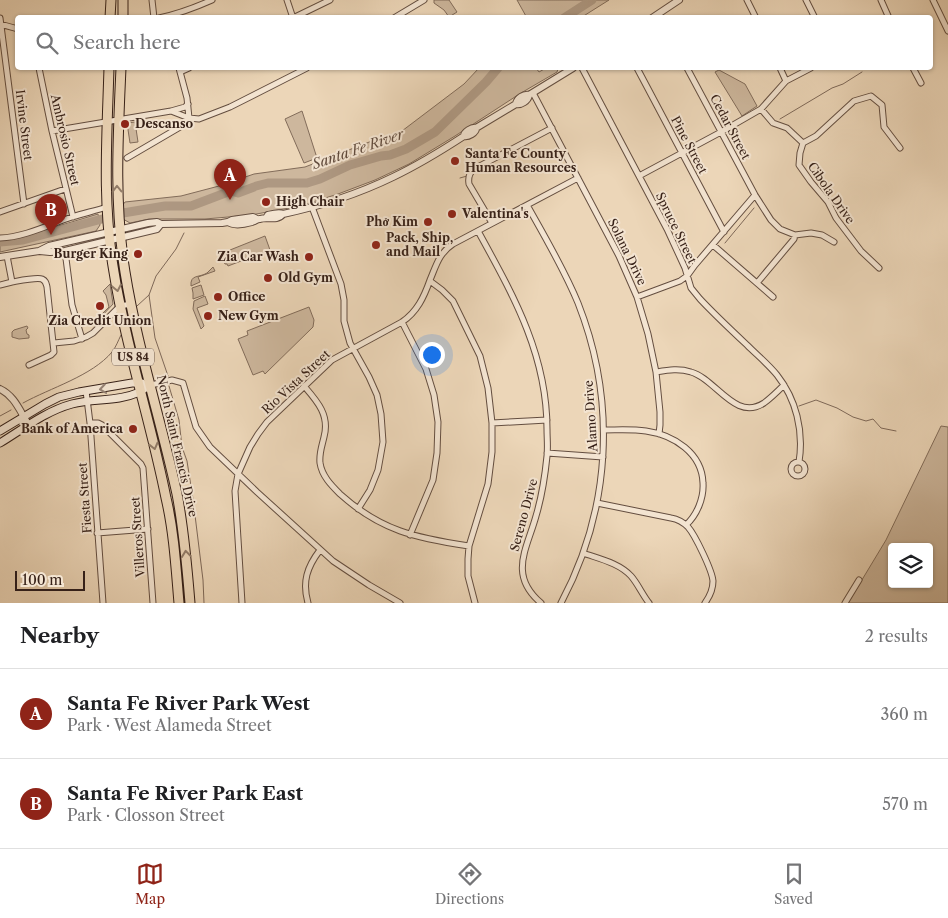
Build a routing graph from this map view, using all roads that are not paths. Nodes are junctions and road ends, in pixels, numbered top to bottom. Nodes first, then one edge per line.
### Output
1 (111, 0) edge
2 (123, 0) edge
3 (152, 0) edge
4 (212, 0) edge
5 (287, 0) edge
6 (330, 0) edge
7 (424, 0) edge
8 (679, 0) edge
9 (747, 0) edge
10 (806, 0) edge
11 (881, 0) edge
12 (933, 0) edge
13 (110, 15) edge
14 (123, 15) edge
15 (154, 15) edge
16 (171, 15) edge
17 (292, 15) edge
18 (297, 15) edge
19 (399, 15) edge
20 (660, 15) edge
21 (754, 15) edge
22 (814, 15) edge
23 (888, 15) edge
24 (0, 22) edge
25 (15, 28) edge
26 (948, 32) edge
27 (39, 70) edge
28 (109, 70) edge
29 (121, 70) edge
30 (180, 70) edge
31 (303, 70) edge
32 (570, 70) edge
33 (583, 70) edge
34 (638, 70) edge
35 (688, 70) edge
36 (781, 70) edge
37 (807, 70) edge
38 (914, 70) edge
39 (786, 82) junction
40 (921, 83) dead end
41 (531, 94) junction
42 (188, 104) junction
43 (761, 108) junction
44 (171, 111) junction
45 (189, 118) junction
46 (118, 120) junction
47 (107, 122) junction
48 (552, 128) junction
49 (52, 131) junction
50 (721, 132) junction
51 (803, 143) junction
52 (900, 148) dead end
53 (682, 153) junction
54 (127, 158) dead end
55 (639, 176) junction
56 (578, 178) junction
57 (66, 189) junction
58 (755, 195) junction
59 (24, 204) junction
60 (528, 205) junction
61 (107, 207) junction
62 (312, 208) junction
63 (0, 211) edge
64 (73, 217) junction
65 (492, 224) junction
66 (478, 231) junction
67 (724, 232) junction
68 (120, 234) junction
69 (795, 235) junction
70 (109, 236) junction
71 (0, 238) edge
72 (834, 242) dead end
73 (713, 245) junction
74 (39, 251) junction
75 (65, 251) junction
76 (3, 257) edge
77 (879, 268) dead end
78 (687, 276) junction
79 (12, 282) junction
80 (430, 282) junction
81 (757, 282) junction
82 (0, 284) edge
83 (773, 296) dead end
84 (637, 297) junction
85 (131, 304) junction
86 (120, 306) junction
87 (402, 322) junction
88 (82, 339) junction
89 (54, 343) junction
90 (353, 349) junction
91 (29, 365) dead end
92 (656, 372) junction
93 (154, 384) junction
94 (784, 385) junction
95 (304, 386) junction
96 (140, 387) junction
97 (0, 389) edge
98 (86, 391) junction
99 (88, 401) junction
100 (22, 413) junction
101 (547, 420) junction
102 (90, 423) junction
103 (492, 423) junction
104 (29, 425) junction
105 (604, 430) junction
106 (0, 431) edge
107 (659, 434) junction
108 (0, 443) edge
109 (547, 453) junction
110 (603, 456) junction
111 (799, 462) dead end
112 (238, 474) junction
113 (597, 503) junction
114 (358, 509) junction
115 (686, 525) junction
116 (148, 529) junction
117 (97, 533) junction
118 (410, 535) junction
119 (469, 546) junction
120 (320, 550) junction
121 (583, 553) junction
122 (859, 580) dead end
123 (102, 603) edge
124 (153, 603) edge
125 (179, 603) edge
126 (190, 603) edge
127 (242, 603) edge
128 (308, 603) edge
129 (400, 603) edge
130 (475, 603) edge
131 (541, 603) edge
132 (561, 603) edge
133 (649, 603) edge
134 (706, 603) edge
135 (845, 603) edge

1 - 13 highway
2 - 14 highway
3 - 15 street
4 - 16 street
5 - 17 street
6 - 18 street
7 - 19 street
8 - 20 street
9 - 21 street
10 - 22 street
11 - 23 street
12 - 26 street
24 - 25 street
24 - 59 street, Irvine Street
27 - 49 street, Ambrosio Street
28 - 47 highway, US 84
29 - 46 highway, US 84
30 - 42 street
31 - 45 street
32 - 41 street
33 - 55 street, Spruce Street
34 - 53 street, Pine Street
35 - 50 street, Cedar Street
36 - 39 street
37 - 39 street
38 - 40 street
39 - 43 street
41 - 48 street, Solana Drive
41 - 62 street
42 - 44 street
42 - 45 street
43 - 50 street
43 - 51 street
44 - 45 street
44 - 46 street
45 - 54 street
46 - 47 street
68 -> 46 highway, US 84
47 - 49 street
47 - 61 highway, US 84
48 - 56 street, Solana Drive
48 - 65 street
49 - 57 street, Ambrosio Street
50 - 53 street
50 - 58 street, Cedar Street
51 - 52 street
51 - 77 street, Cibola Drive
53 - 55 street
53 - 67 street, Pine Street
55 - 78 street, Spruce Street
56 - 60 street, Rio Vista Street
56 - 84 street, Solana Drive
57 - 59 street
57 - 64 street, Ambrosio Street
58 - 67 street
58 - 69 street, Cedar Street
59 - 63 street
60 - 65 street, Rio Vista Street
60 - 105 street, Alamo Drive
61 - 64 street
61 - 70 highway, US 84
62 - 68 street
62 - 90 street
64 - 71 street
65 - 66 street, Rio Vista Street
66 - 80 street, Rio Vista Street
66 - 101 street, Sereno Drive
67 - 73 street
68 - 70 street
68 - 85 highway, North Saint Francis Drive / US 84
69 - 72 street
69 - 81 street
70 - 74 street
70 - 75 street
70 -> 86 highway, North Saint Francis Drive / US 84
73 - 78 street
73 - 81 street
74 - 75 street
74 - 76 street
75 - 88 street
76 - 79 street
78 - 84 street
78 - 94 street, Spruce Street
79 - 82 street
79 - 89 street
80 - 87 street, Rio Vista Street
80 - 103 street
81 - 83 street
84 - 92 street, Solana Drive
85 - 86 street
85 - 93 highway, North Saint Francis Drive / US 84
86 - 88 street
86 - 96 highway, North Saint Francis Drive / US 84
87 - 90 street, Rio Vista Street
87 - 118 street
88 - 89 street
89 - 91 street
90 - 95 street, Rio Vista Street
90 - 114 street
92 - 94 street
92 - 107 street, Solana Drive
93 - 96 main road
93 - 112 street
126 -> 93 highway, North Saint Francis Drive / US 84
94 - 111 street, Spruce Street
95 - 112 street, Rio Vista Street
95 - 114 street
96 -> 98 main road
96 - 99 main road
96 -> 125 highway, North Saint Francis Drive / US 84
97 - 100 street
98 - 99 street, Fiesta Street
98 - 100 main road
99 - 102 street, Fiesta Street
99 - 104 main road
100 - 104 street
100 - 106 main road
101 - 103 street
101 - 109 street, Sereno Drive
102 - 116 street, Villeros Street
102 - 117 street, Fiesta Street
103 - 119 street
104 - 108 main road
105 - 107 street
105 - 110 street, Alamo Drive
107 - 115 street
109 - 110 street
109 - 131 street, Sereno Drive
110 - 113 street, Alamo Drive
112 - 120 street
112 - 127 street, Rio Vista Street
113 - 115 street
113 - 121 street, Alamo Drive
114 - 118 street
115 - 134 street
116 - 117 street
116 - 124 street, Villeros Street
117 - 123 street, Fiesta Street
118 - 119 street
119 - 130 street
120 - 128 street
120 - 129 street
121 - 132 street, Alamo Drive
121 - 133 street
122 - 135 street

